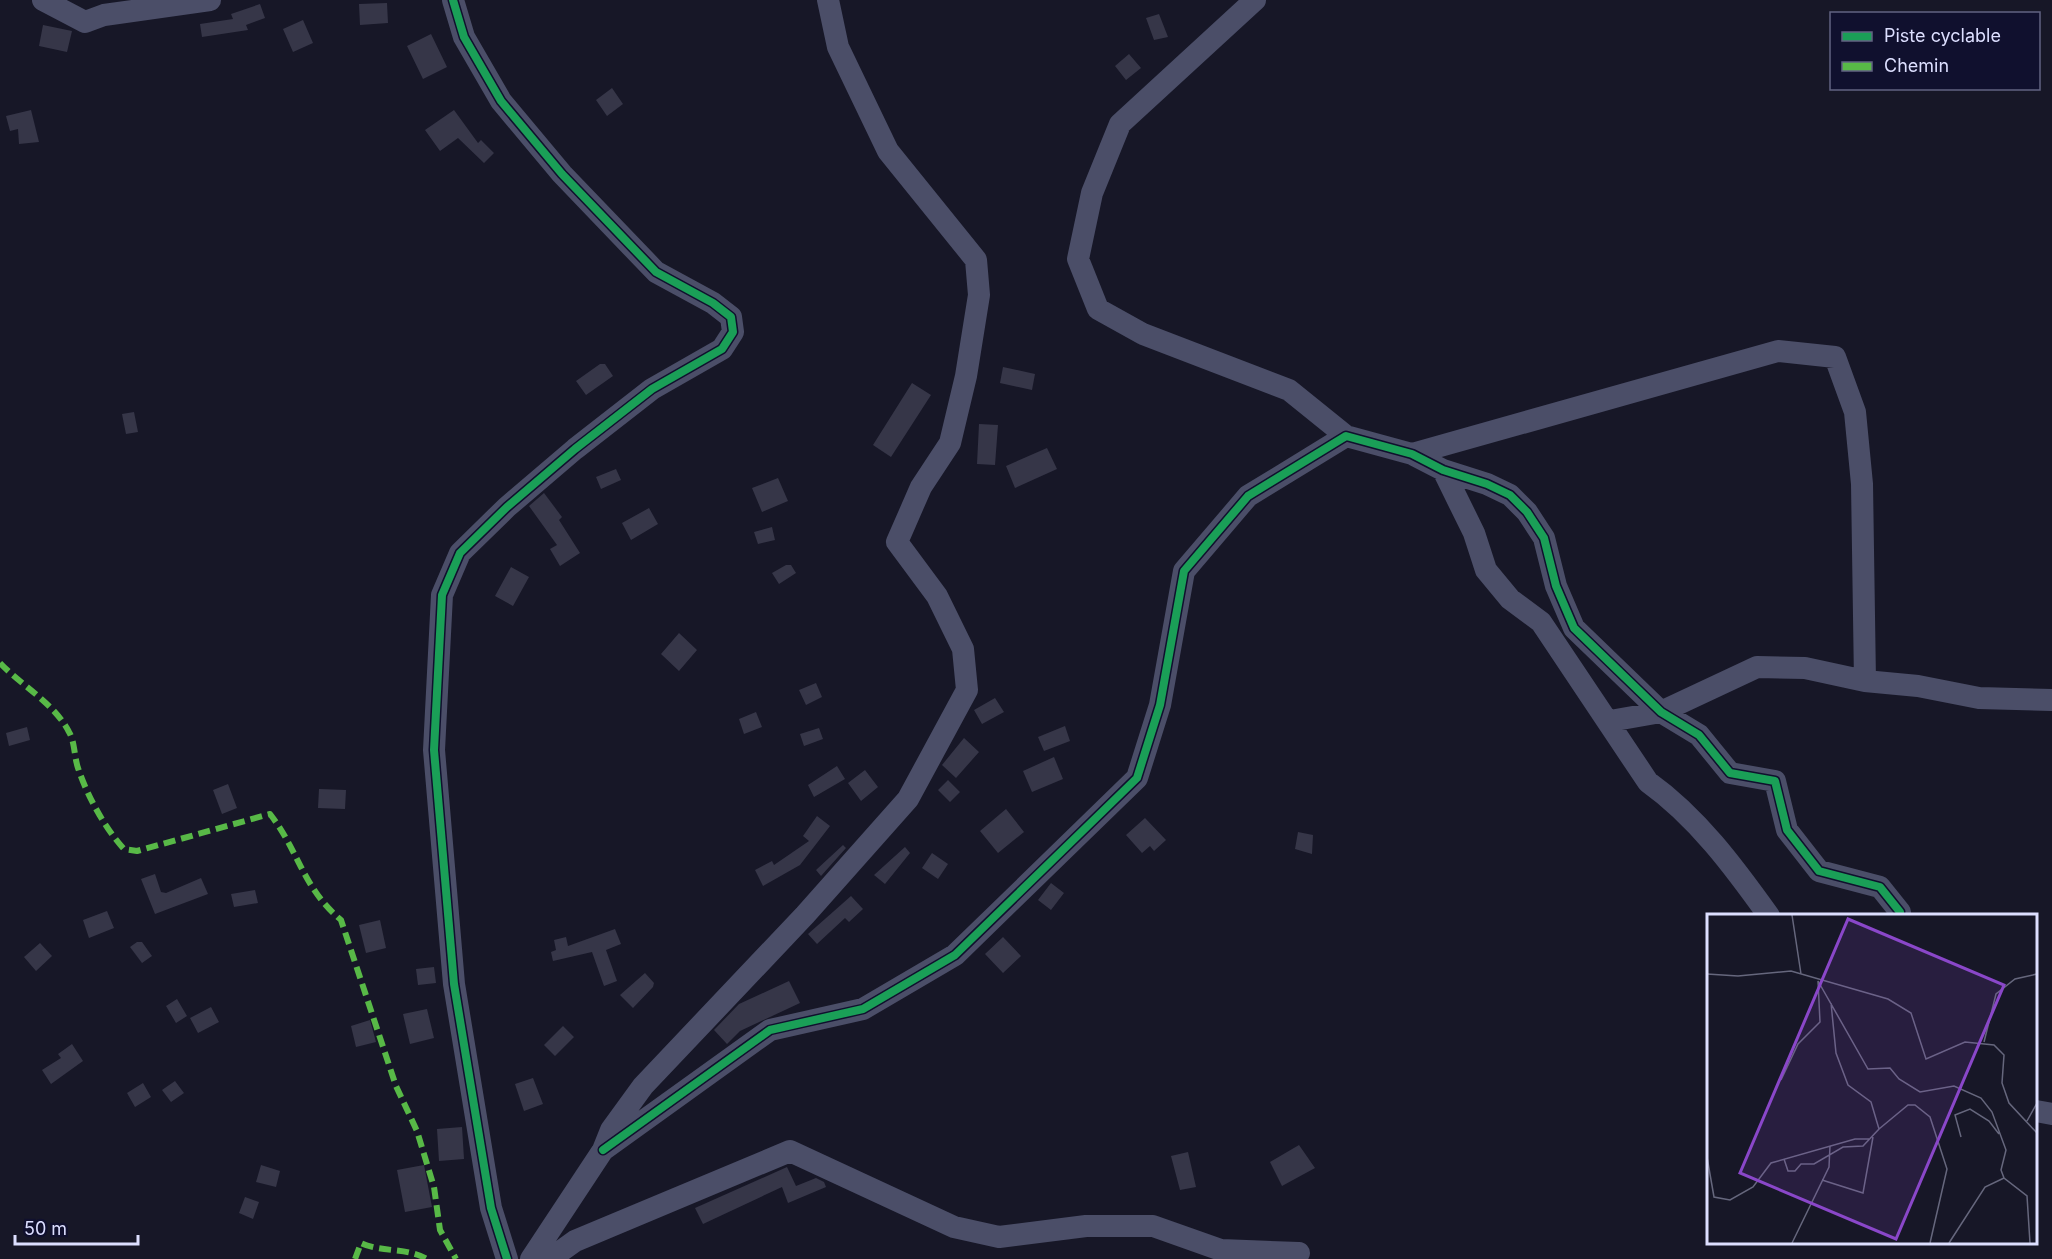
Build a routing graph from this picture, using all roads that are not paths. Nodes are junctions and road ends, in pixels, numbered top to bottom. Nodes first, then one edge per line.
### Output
1 (43, 0) edge
2 (210, 0) edge
3 (453, 0) edge
4 (828, 0) edge
5 (1255, 0) edge
6 (1346, 436) junction
7 (1412, 454) junction
8 (1443, 470) junction
9 (1865, 681) junction
10 (2052, 700) edge
11 (1661, 712) junction
12 (1610, 721) junction
13 (1768, 914) edge
14 (1898, 914) edge
15 (2037, 1111) edge
16 (2052, 1114) edge
17 (603, 1150) junction
18 (1299, 1252) dead end
19 (507, 1259) edge
20 (531, 1259) edge
21 (550, 1259) edge

1 - 2 street
3 - 19 street
4 - 17 street
5 - 6 street
6 - 7 street
6 - 17 street
7 - 8 street
7 - 9 street
8 - 11 street
8 - 12 street
9 - 10 street
9 - 11 street
11 - 12 street
11 - 14 street
12 - 13 street
15 - 16 street
17 - 20 street
18 - 21 street

